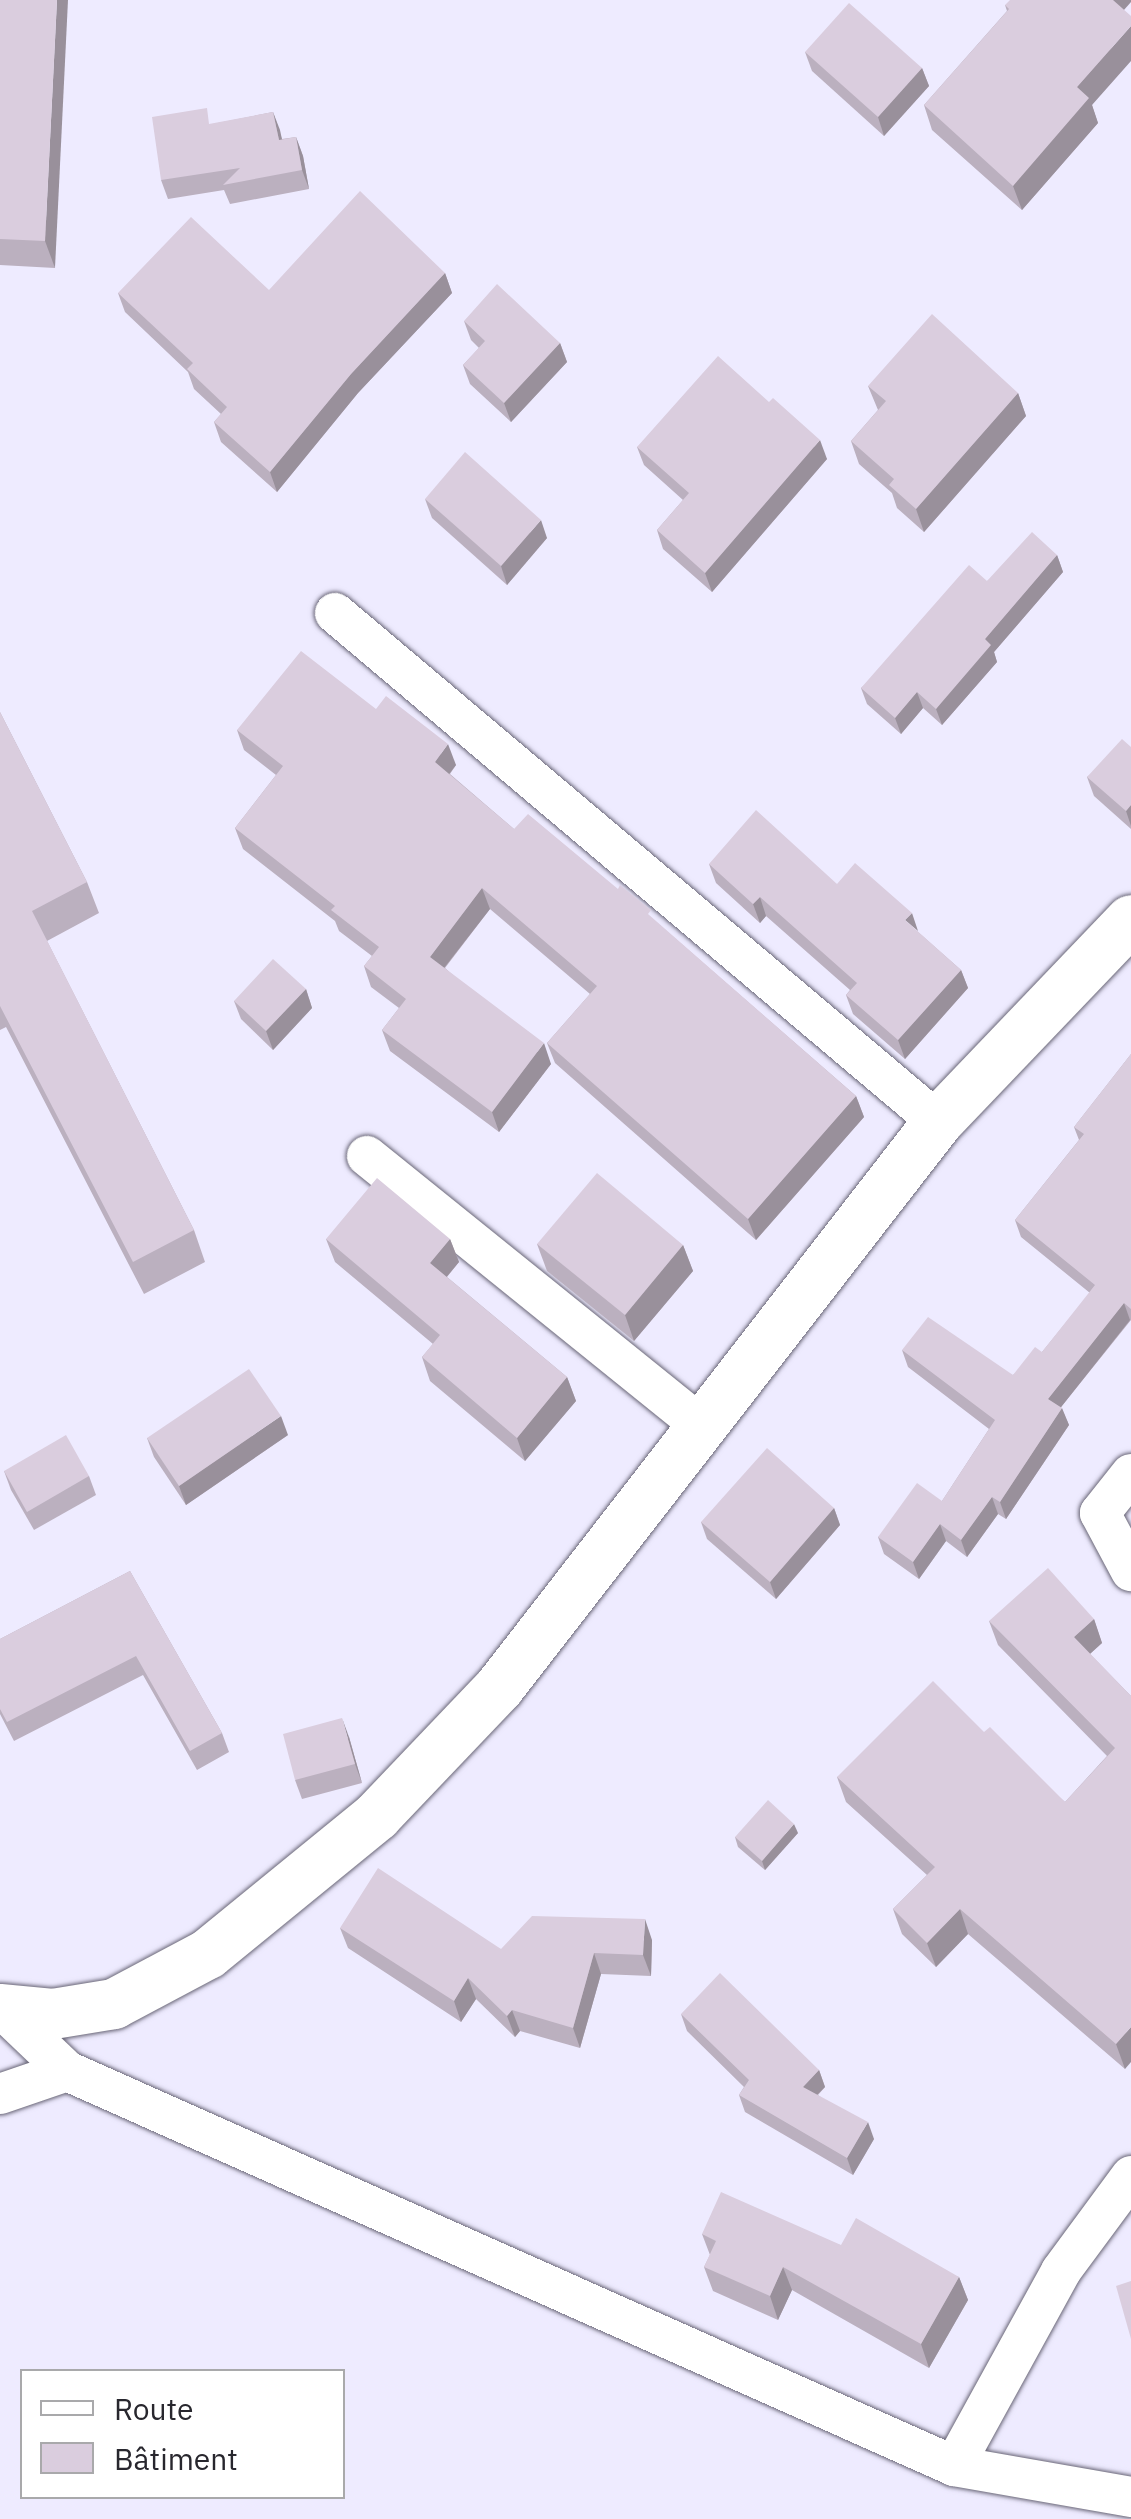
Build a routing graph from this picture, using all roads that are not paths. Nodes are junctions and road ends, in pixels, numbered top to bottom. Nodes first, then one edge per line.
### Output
1 (335, 612) dead end
2 (1131, 920) edge
3 (938, 1122) junction
4 (367, 1156) dead end
5 (705, 1428) junction
6 (1131, 1474) edge
7 (1131, 1570) edge
8 (2, 2009) edge
9 (67, 2071) junction
10 (0, 2094) edge
11 (1131, 2176) edge
12 (954, 2466) junction
13 (1131, 2498) edge

1 - 3 street
2 - 3 street
3 - 5 street
4 - 5 street
5 - 8 street
6 - 7 street
8 - 9 street
9 - 10 street
9 - 12 street
11 - 12 street
12 - 13 street

